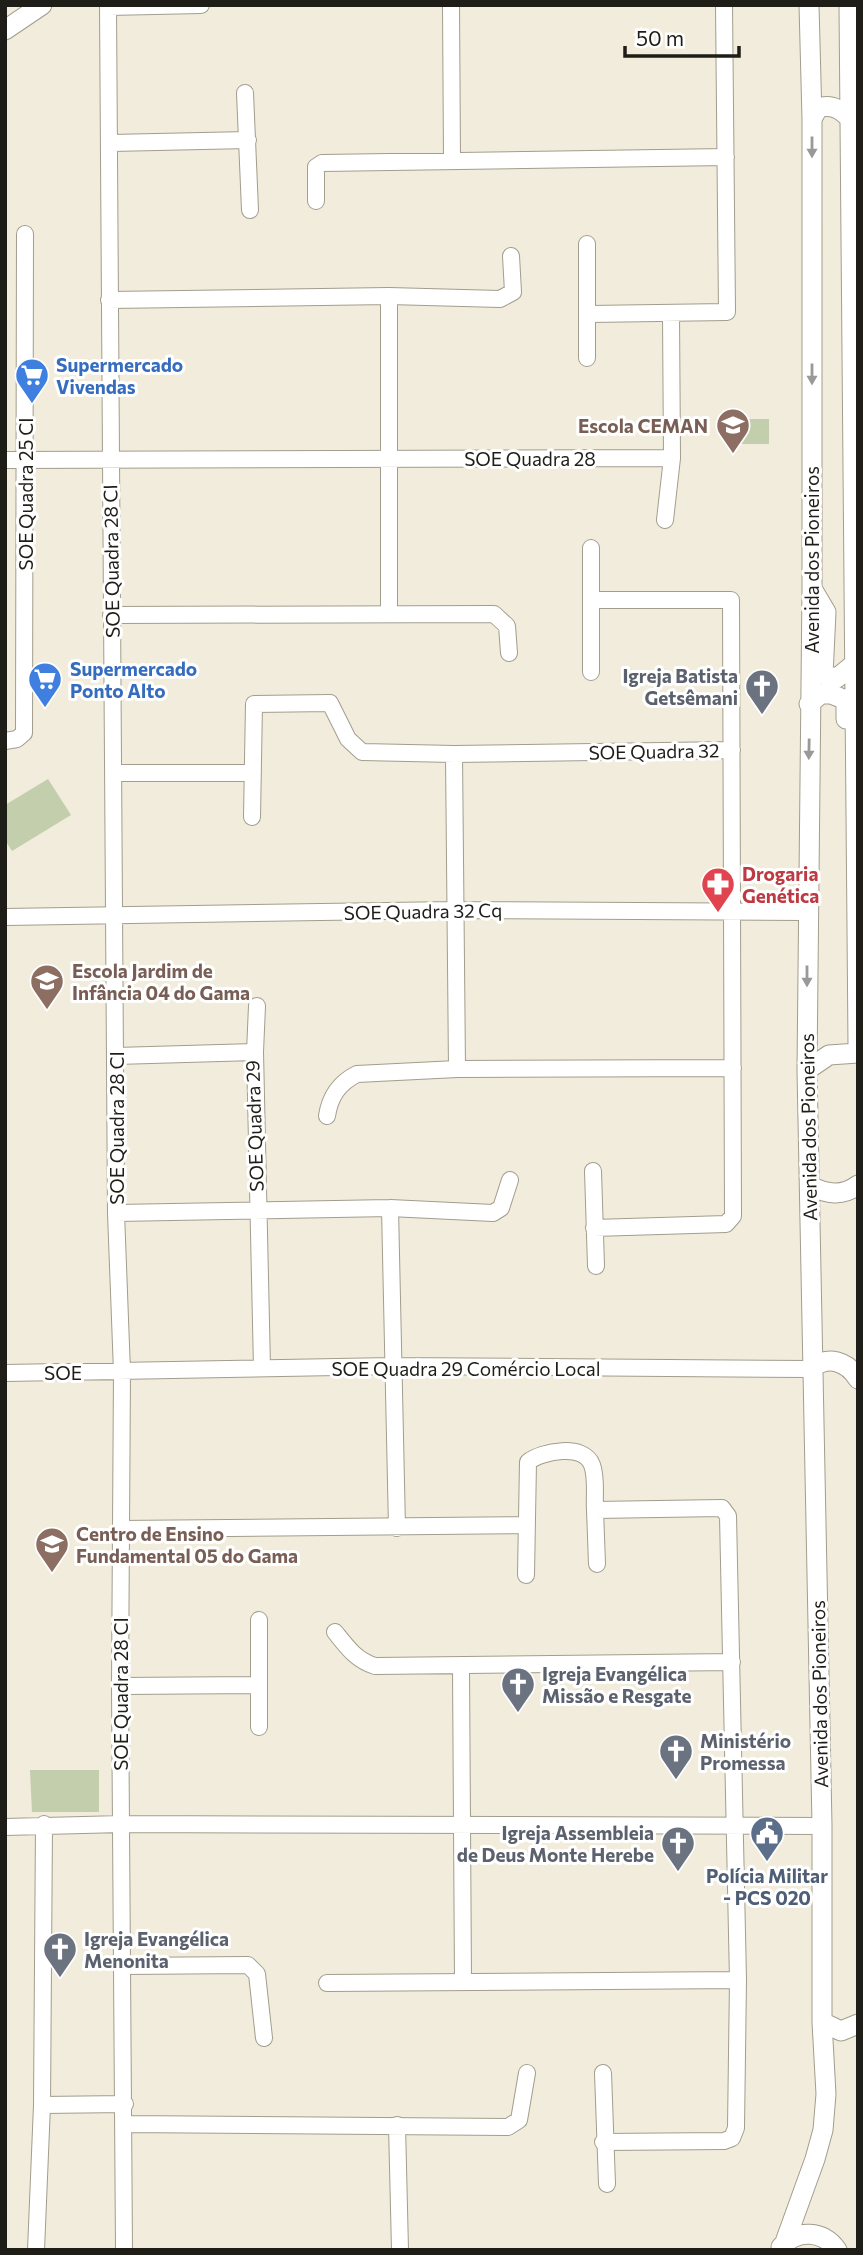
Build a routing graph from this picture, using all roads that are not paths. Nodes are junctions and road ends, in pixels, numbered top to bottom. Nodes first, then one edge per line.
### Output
1 (42, 5) edge
2 (201, 5) edge
3 (451, 5) edge
4 (724, 5) edge
5 (809, 5) edge
6 (849, 5) edge
7 (108, 6) edge
8 (5, 30) edge
9 (850, 79) junction
10 (811, 85) junction
11 (245, 93) dead end
12 (812, 119) junction
13 (851, 120) junction
14 (248, 140) junction
15 (111, 143) junction
16 (726, 157) junction
17 (452, 159) junction
18 (316, 201) dead end
19 (250, 209) dead end
20 (25, 234) dead end
21 (587, 244) dead end
22 (510, 256) dead end
23 (389, 296) junction
24 (110, 300) junction
25 (589, 314) junction
26 (671, 314) junction
27 (854, 344) edge
28 (587, 358) dead end
29 (856, 456) edge
30 (387, 457) junction
31 (110, 458) junction
32 (672, 458) junction
33 (25, 459) junction
34 (5, 460) edge
35 (665, 520) dead end
36 (591, 548) dead end
37 (856, 570) edge
38 (812, 589) junction
39 (592, 600) junction
40 (389, 614) junction
41 (111, 615) junction
42 (509, 653) dead end
43 (854, 664) junction
44 (591, 672) dead end
45 (810, 704) junction
46 (5, 741) edge
47 (732, 750) junction
48 (454, 754) junction
49 (114, 773) junction
50 (253, 773) junction
51 (251, 817) dead end
52 (855, 819) junction
53 (454, 910) junction
54 (731, 910) junction
55 (807, 912) junction
56 (5, 917) edge
57 (114, 917) junction
58 (257, 1006) dead end
59 (858, 1045) edge
60 (255, 1052) junction
61 (858, 1054) edge
62 (116, 1056) junction
63 (733, 1068) junction
64 (457, 1069) junction
65 (807, 1070) junction
66 (327, 1116) dead end
67 (593, 1171) dead end
68 (510, 1180) dead end
69 (858, 1185) edge
70 (810, 1186) junction
71 (390, 1208) junction
72 (257, 1210) junction
73 (116, 1213) junction
74 (594, 1228) junction
75 (596, 1266) dead end
76 (393, 1367) junction
77 (262, 1368) junction
78 (811, 1369) junction
79 (122, 1372) junction
80 (5, 1373) edge
81 (858, 1379) edge
82 (595, 1510) junction
83 (526, 1525) junction
84 (397, 1528) junction
85 (120, 1529) junction
86 (597, 1564) dead end
87 (526, 1575) dead end
88 (260, 1620) dead end
89 (335, 1632) dead end
90 (732, 1662) junction
91 (461, 1667) junction
92 (120, 1685) junction
93 (259, 1685) junction
94 (259, 1727) dead end
95 (44, 1824) junction
96 (122, 1824) junction
97 (735, 1824) junction
98 (464, 1825) junction
99 (822, 1826) junction
100 (5, 1827) edge
101 (123, 1966) junction
102 (463, 1980) junction
103 (738, 1980) junction
104 (327, 1983) dead end
105 (822, 2022) junction
106 (858, 2024) edge
107 (264, 2038) dead end
108 (527, 2073) dead end
109 (603, 2073) dead end
110 (125, 2104) junction
111 (42, 2105) junction
112 (125, 2124) junction
113 (397, 2125) junction
114 (603, 2142) junction
115 (607, 2184) dead end
116 (782, 2246) edge
117 (36, 2250) edge
118 (124, 2250) edge
119 (400, 2250) edge
120 (837, 2250) edge

1 - 8 main road
2 - 7 street
3 - 17 street
4 - 16 street
5 - 10 main road, Avenida dos Pioneiros
6 - 9 main road
7 - 15 street, SOE Quadra 28 CI
9 - 10 main road
9 - 13 main road
10 - 12 main road, Avenida dos Pioneiros
11 - 14 street
12 - 13 main road
12 -> 38 main road, Avenida dos Pioneiros
13 - 27 main road
14 - 15 street
14 - 19 street
15 - 24 street, SOE Quadra 28 CI
16 - 17 street
16 - 26 street
17 - 18 street
20 - 33 street, SOE Quadra 25 CI
21 - 25 street
22 - 23 street
23 - 24 street
23 - 30 street
24 - 31 street, SOE Quadra 28 CI
25 - 26 street
25 - 28 street
26 - 32 street
27 - 29 main road
29 - 37 main road
30 - 31 street, SOE Quadra 28
30 - 32 street, SOE Quadra 28
30 - 40 street
31 - 33 street, SOE Quadra 28
31 - 41 street, SOE Quadra 28 CI
32 - 35 street
33 - 34 street, SOE Quadra 28
33 - 46 street, SOE Quadra 25 CI
36 - 39 street
37 - 43 main road
38 - 43 main road
38 - 45 main road, Avenida dos Pioneiros
39 - 44 street
39 - 47 street, SOE Quadra 32
40 - 41 street
40 - 42 street
41 - 49 street, SOE Quadra 28 CI
43 - 52 main road
45 - 52 main road
45 -> 55 main road, Avenida dos Pioneiros
47 - 48 street, SOE Quadra 32
47 - 54 street
48 - 50 street, SOE Quadra 32
48 - 53 street
49 - 50 street
49 - 57 street, SOE Quadra 28 CI
50 - 51 street
52 - 59 main road
53 - 54 street, SOE Quadra 32 Cq
53 - 57 street, SOE Quadra 32 Cq
53 - 64 street
54 - 55 street, SOE Quadra 32 Cq
54 - 63 street
55 -> 65 main road, Avenida dos Pioneiros
56 - 57 street
57 - 62 street, SOE Quadra 28 CI
58 - 60 street
60 - 62 street, SOE Quadra 29
60 - 72 street, SOE Quadra 29
61 - 65 main road
62 - 73 street, SOE Quadra 28 CI
63 - 64 street
63 - 74 street
64 - 66 street
65 - 70 main road, Avenida dos Pioneiros
67 - 74 street
68 - 71 street, SOE Quadra 29
69 - 70 main road
70 - 78 main road, Avenida dos Pioneiros
71 - 72 street, SOE Quadra 29
71 - 76 street
72 - 73 street, SOE Quadra 29
72 - 77 street, SOE Quadra 29
73 - 79 street, SOE Quadra 28 CI
74 - 75 street
76 - 77 street, SOE Quadra 29 Comércio Local
76 - 78 street, SOE Quadra 29 Comércio Local
76 - 84 street
77 - 79 street, SOE Quadra 29 Comércio Local
78 - 81 main road
78 - 99 main road, Avenida dos Pioneiros
79 - 80 street, SOE
79 - 85 street, SOE Quadra 28 CI
82 - 83 street
82 - 86 street
82 - 90 street
83 - 84 street
83 - 87 street
84 - 85 street
85 - 92 street, SOE Quadra 28 CI
88 - 93 street
89 - 91 street
90 - 91 street
90 - 97 street
91 - 98 street
92 - 93 street
92 - 96 street, SOE Quadra 28 CI
93 - 94 street
95 - 96 street
95 - 100 street
95 - 111 street
96 - 98 street
96 - 101 street, SOE Quadra 28 CI
97 - 98 street
97 - 99 street
97 - 103 street
98 - 102 street
99 - 105 main road, Avenida dos Pioneiros
101 - 107 street
101 - 110 street, SOE Quadra 28 CI
102 - 103 street
102 - 104 street
103 - 114 street
105 - 106 main road
105 - 116 main road, Avenida dos Pioneiros
108 - 113 street
109 - 114 street
110 - 111 street
110 - 112 street, SOE Quadra 28 CI
111 - 117 street
112 - 113 street
112 - 118 street, SOE Quadra 28 CI
113 - 119 street
114 - 115 street
116 - 120 main road

